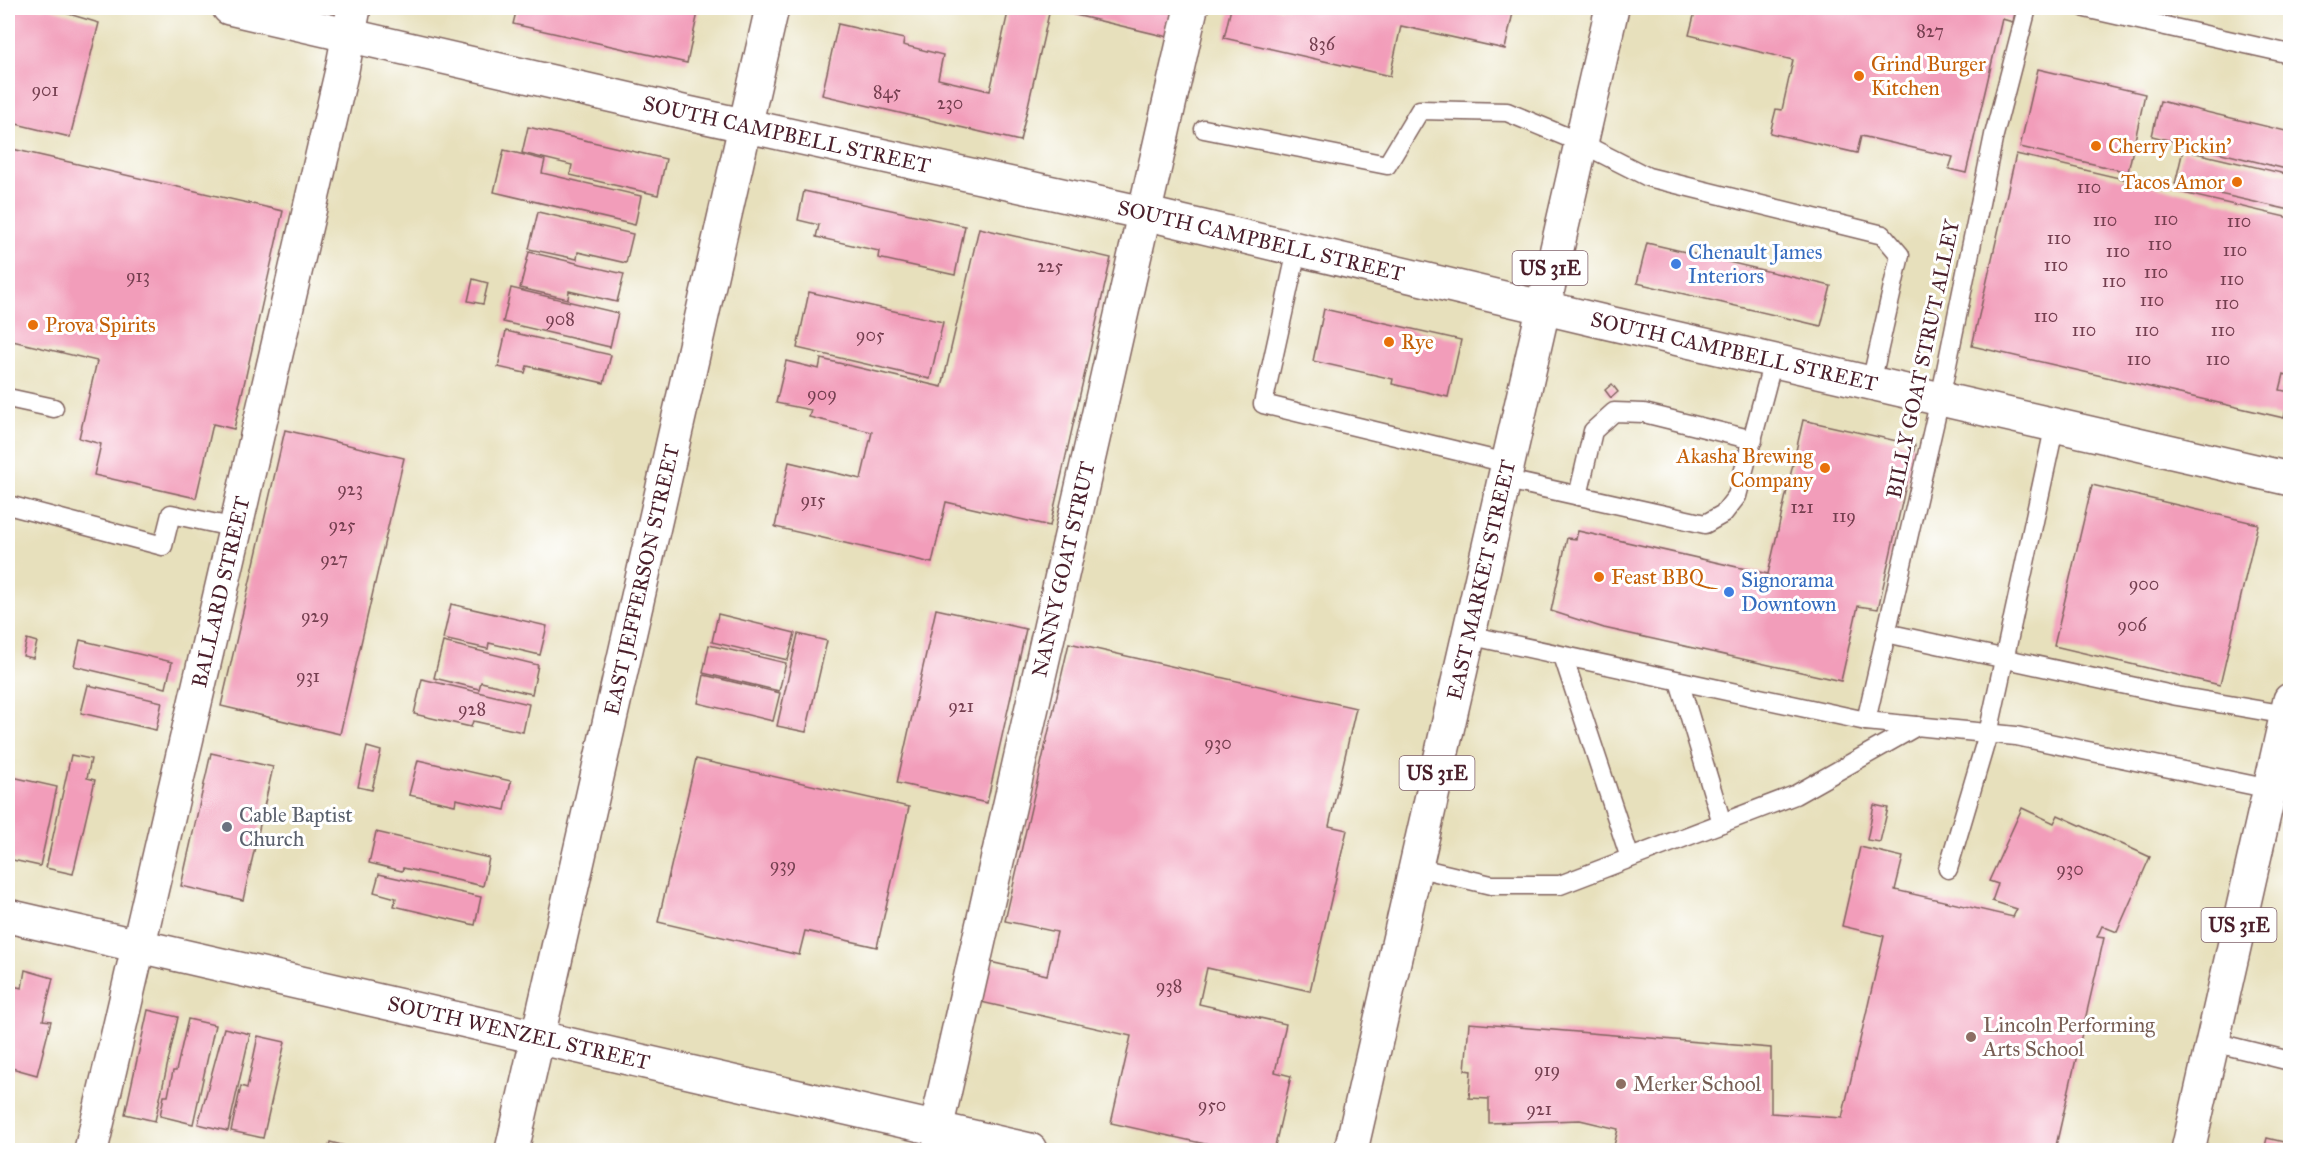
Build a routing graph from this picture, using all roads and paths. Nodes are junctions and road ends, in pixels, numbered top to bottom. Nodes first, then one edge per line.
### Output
1 (229, 8) edge
2 (772, 8) edge
3 (1191, 8) edge
4 (1612, 8) edge
5 (2027, 8) edge
6 (2085, 8) edge
7 (351, 20) edge
8 (2290, 54) edge
9 (746, 125) junction
10 (1204, 129) dead end
11 (1580, 142) junction
12 (1144, 213) junction
13 (1297, 250) junction
14 (1542, 306) junction
15 (1773, 361) junction
16 (1871, 382) junction
17 (8, 398) edge
18 (1940, 399) junction
19 (54, 408) dead end
20 (2055, 424) junction
21 (1753, 440) junction
22 (1505, 471) junction
23 (2290, 479) edge
24 (1578, 496) junction
25 (8, 505) edge
26 (236, 528) junction
27 (1887, 633) junction
28 (1468, 635) junction
29 (1563, 656) junction
30 (2005, 660) junction
31 (1679, 681) junction
32 (2289, 707) edge
33 (1866, 721) junction
34 (1917, 726) junction
35 (1988, 734) junction
36 (2270, 789) junction
37 (1722, 823) junction
38 (1630, 858) junction
39 (1415, 867) junction
40 (1948, 869) dead end
41 (8, 916) edge
42 (139, 947) junction
43 (538, 1038) junction
44 (2213, 1042) junction
45 (2290, 1062) edge
46 (933, 1140) edge
47 (91, 1150) edge
48 (512, 1150) edge
49 (1030, 1150) edge
50 (1351, 1150) edge
51 (2188, 1150) edge

1 - 7 street, SOUTH CAMPBELL STREET
2 - 9 street, EAST JEFFERSON STREET
3 - 12 street, NANNY GOAT STRUT
4 - 11 street, EAST MARKET STREET / US 31E
5 - 18 lane, BILLY GOAT STRUT ALLEY
6 - 8 lane
7 - 9 street, SOUTH CAMPBELL STREET
7 - 26 street, BALLARD STREET
9 - 12 street, SOUTH CAMPBELL STREET
9 - 43 street, EAST JEFFERSON STREET
10 - 11 lane
11 - 14 street, EAST MARKET STREET / US 31E
11 - 16 lane
12 - 13 street, SOUTH CAMPBELL STREET
12 - 46 street, NANNY GOAT STRUT
13 - 14 street, SOUTH CAMPBELL STREET
13 - 22 lane
14 - 15 street, SOUTH CAMPBELL STREET
14 - 22 street, EAST MARKET STREET / US 31E
15 - 16 street, SOUTH CAMPBELL STREET
15 - 21 lane
16 - 18 street, SOUTH CAMPBELL STREET
17 - 19 lane
18 - 20 street, SOUTH CAMPBELL STREET
18 - 27 lane, BILLY GOAT STRUT ALLEY
20 - 23 street, SOUTH CAMPBELL STREET
20 - 30 lane
21 - 24 lane
21 - 24 lane
22 - 24 lane
22 - 28 street, EAST MARKET STREET / US 31E
25 - 26 lane
26 - 42 street, BALLARD STREET
27 - 30 lane
27 - 33 lane, BILLY GOAT STRUT ALLEY
28 - 29 lane
28 - 39 street, EAST MARKET STREET / US 31E
29 - 31 lane
29 - 38 lane
30 - 32 lane
30 - 35 lane
31 - 33 lane
31 - 37 lane
32 - 36 street, US 31E
33 - 34 lane
34 - 35 lane
34 - 37 lane
35 - 36 lane
35 - 40 lane
36 - 44 street, US 31E
37 - 38 lane
38 - 39 lane
39 - 50 street, EAST MARKET STREET / US 31E
41 - 42 street, SOUTH WENZEL STREET
42 - 43 street, SOUTH WENZEL STREET
42 - 47 street, BALLARD STREET
43 - 46 street, SOUTH WENZEL STREET
43 - 48 street, EAST JEFFERSON STREET
44 - 45 lane
44 - 51 street, US 31E
46 - 49 street, SOUTH WENZEL STREET

